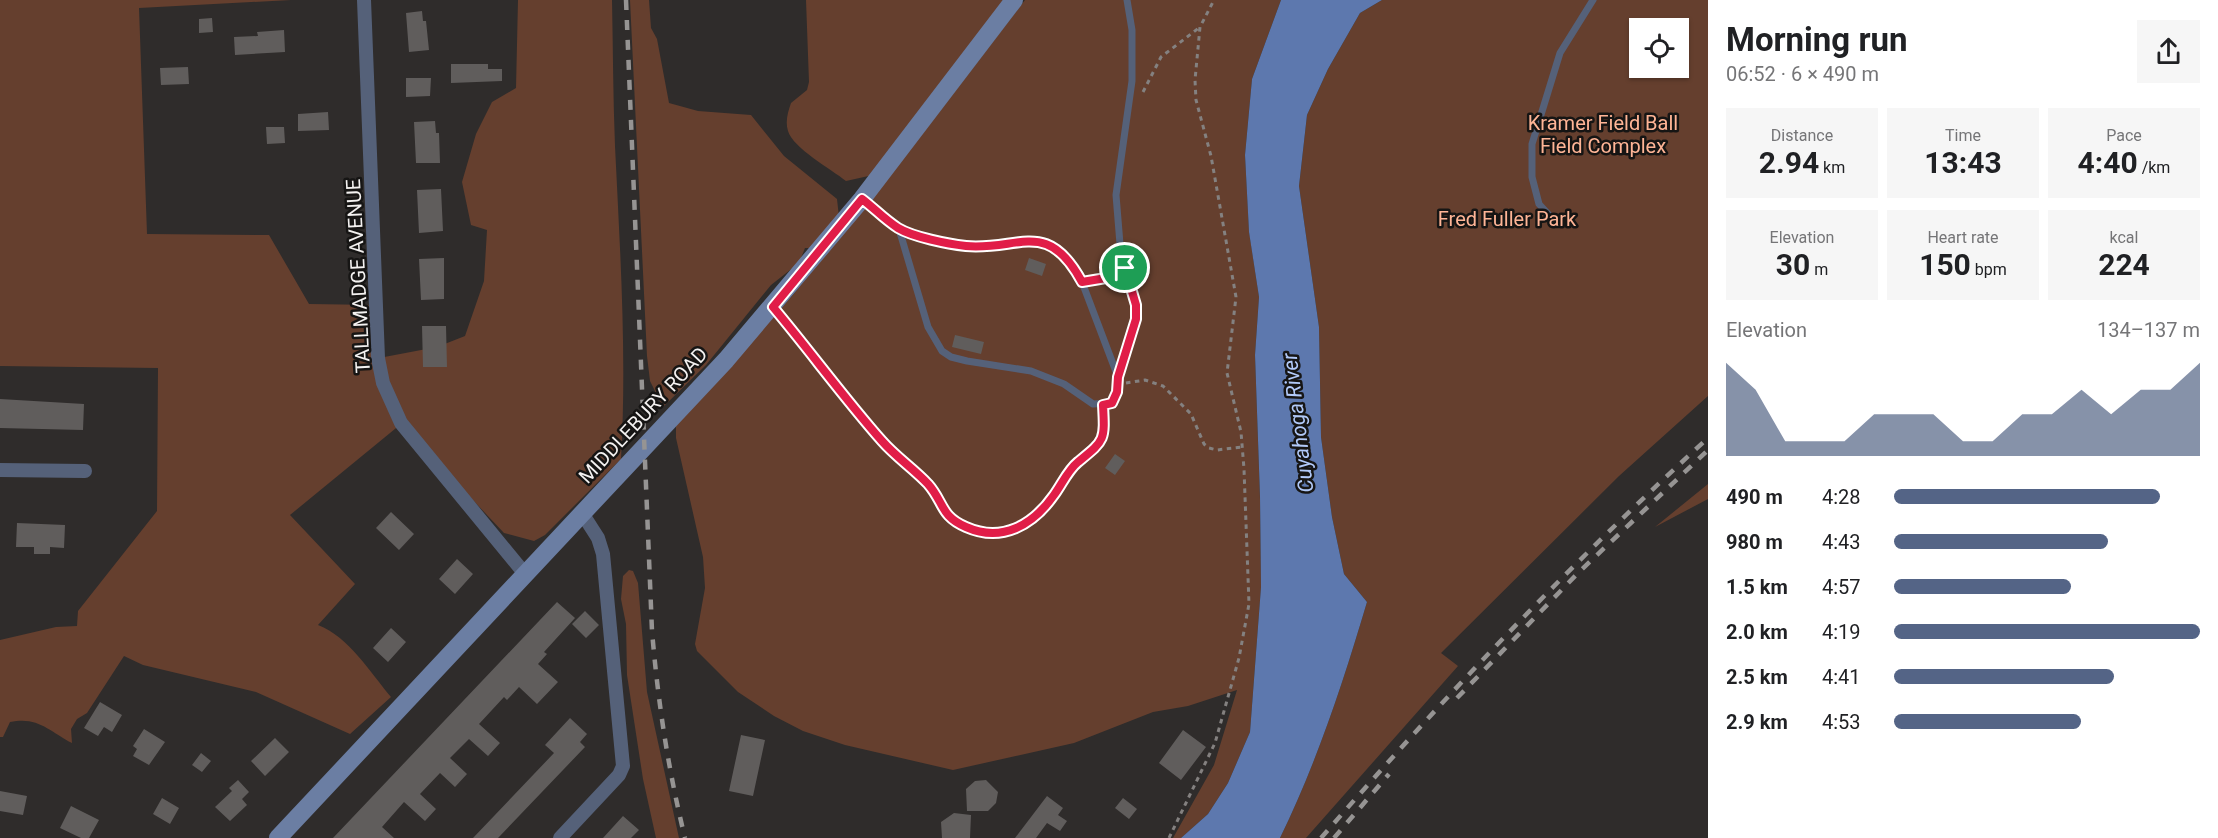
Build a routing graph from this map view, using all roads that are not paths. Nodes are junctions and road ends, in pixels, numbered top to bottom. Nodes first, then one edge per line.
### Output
1 (364, 0) edge
2 (1014, 0) edge
3 (1127, 0) edge
4 (1593, 0) edge
5 (862, 199) junction
6 (1550, 216) dead end
7 (899, 229) junction
8 (1125, 268) junction
9 (1082, 282) junction
10 (773, 307) junction
11 (1118, 381) junction
12 (1103, 405) junction
13 (0, 471) edge
14 (86, 471) dead end
15 (582, 513) junction
16 (525, 574) junction
17 (278, 838) edge
18 (560, 838) edge

1 - 16 street, TALLMADGE AVENUE
2 - 5 street, MIDDLEBURY ROAD
3 - 8 lane
4 - 6 lane
5 - 7 lane
5 - 10 street, MIDDLEBURY ROAD
7 - 9 lane
7 - 12 lane
8 - 9 lane
8 - 11 lane
9 - 11 lane
10 - 12 lane
10 - 15 street, MIDDLEBURY ROAD
11 - 12 lane
13 - 14 street
15 - 16 street, MIDDLEBURY ROAD
15 - 18 street
16 - 17 street, MIDDLEBURY ROAD

